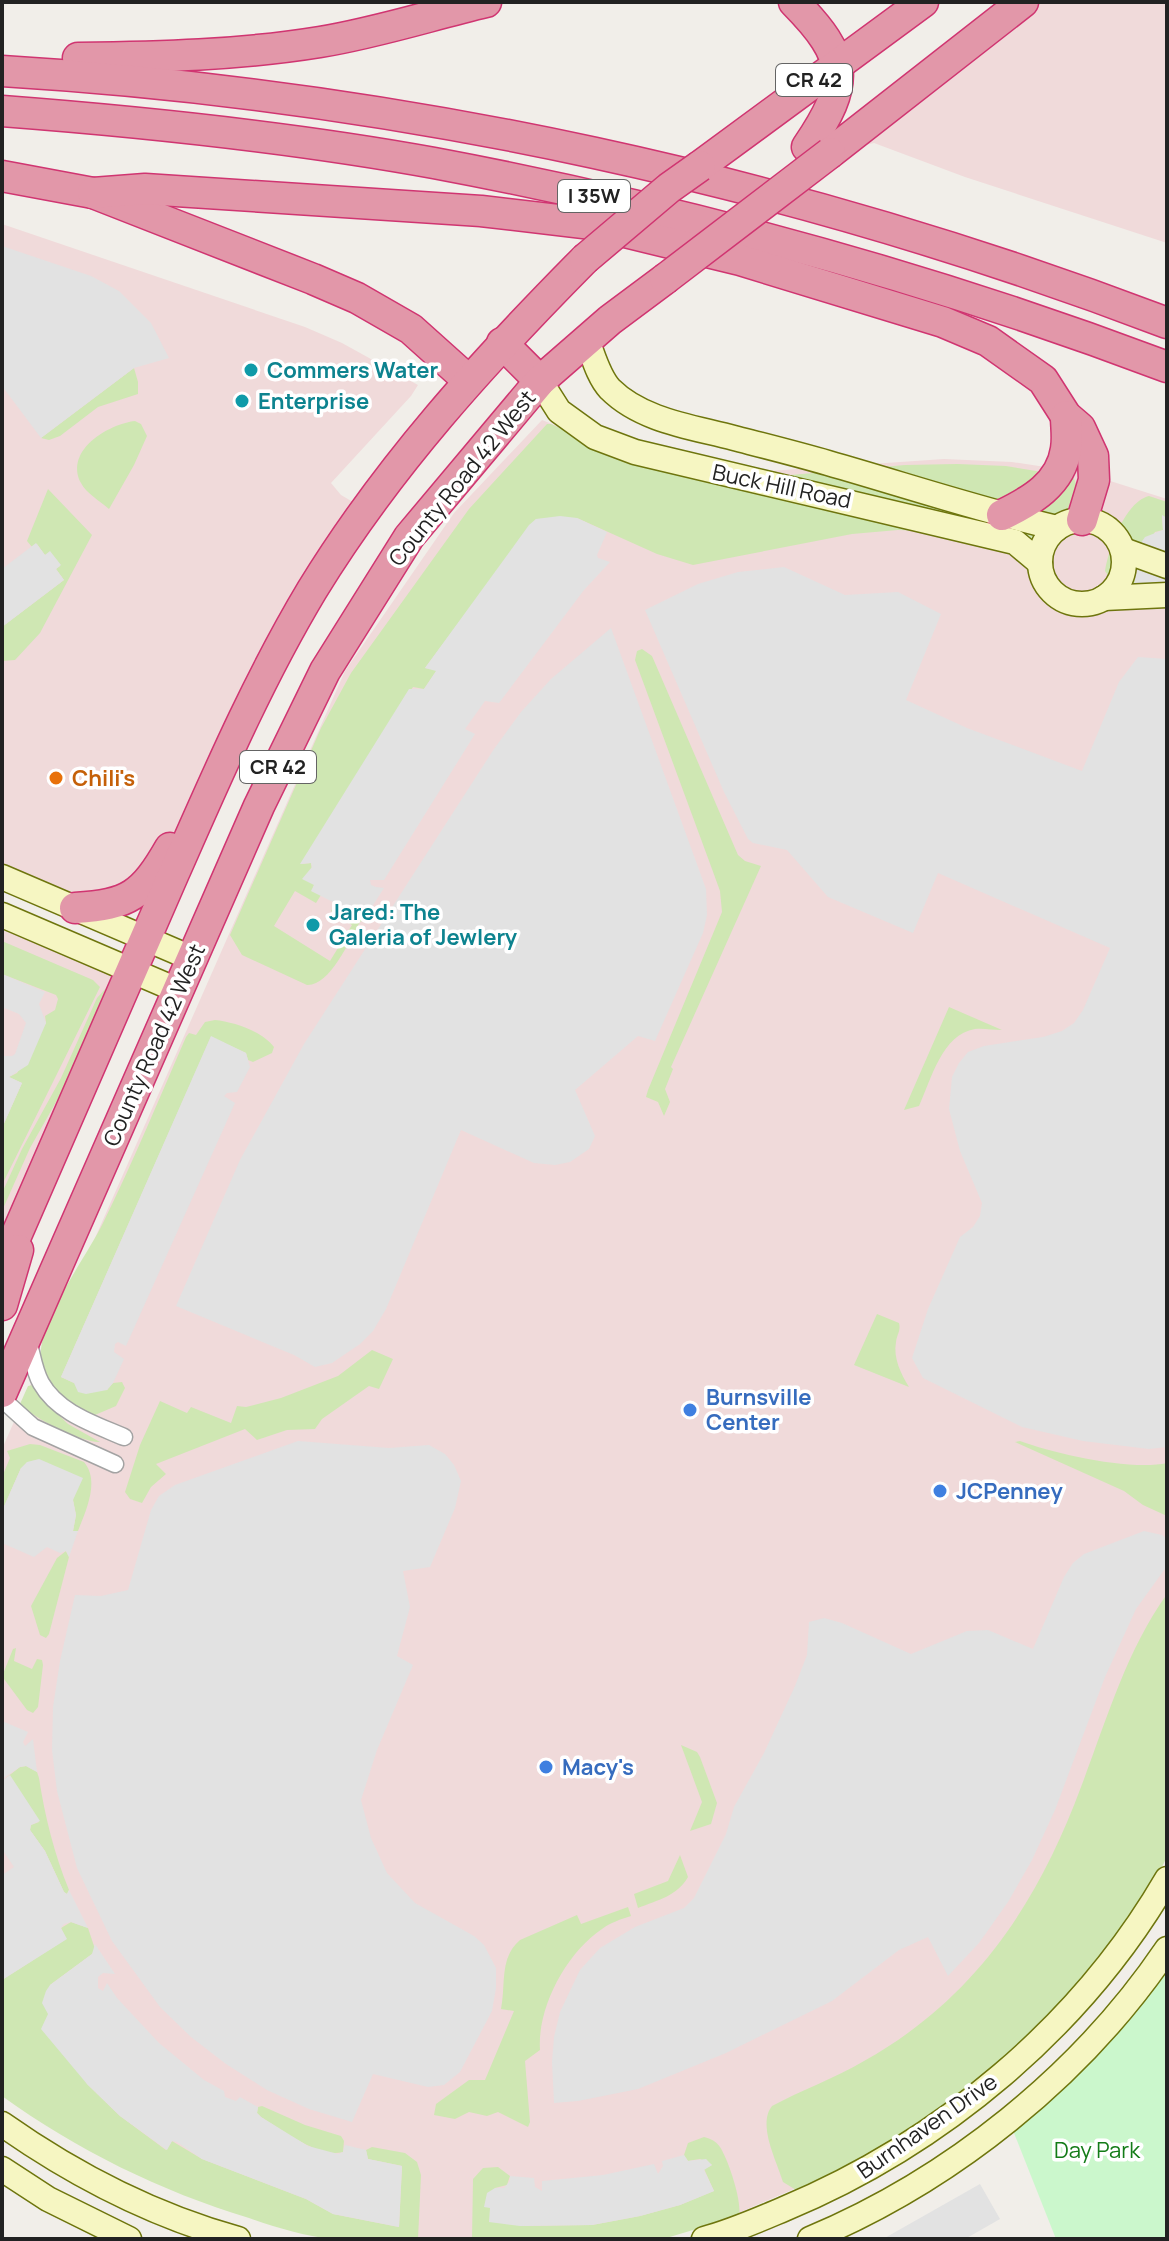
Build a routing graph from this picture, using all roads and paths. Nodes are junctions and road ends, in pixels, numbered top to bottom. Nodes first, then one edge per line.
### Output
1 (412, 2) edge
2 (486, 2) edge
3 (777, 2) edge
4 (794, 2) edge
5 (923, 2) edge
6 (1023, 2) edge
7 (1047, 2) edge
8 (818, 27) junction
9 (885, 29) junction
10 (987, 30) junction
11 (266, 50) junction
12 (2, 60) edge
13 (836, 64) junction
14 (2, 71) edge
15 (2, 111) edge
16 (819, 150) junction
17 (2, 176) edge
18 (93, 193) junction
19 (1167, 323) edge
20 (587, 340) junction
21 (502, 343) junction
22 (1167, 367) edge
23 (469, 381) junction
24 (540, 381) junction
25 (1066, 416) junction
26 (1002, 515) junction
27 (1070, 524) junction
28 (1123, 550) junction
29 (1040, 563) junction
30 (1167, 566) edge
31 (1167, 595) edge
32 (1104, 598) junction
33 (255, 696) junction
34 (2, 877) edge
35 (75, 908) junction
36 (2, 915) edge
37 (145, 938) junction
38 (191, 958) junction
39 (131, 970) junction
40 (177, 990) junction
41 (36, 1190) junction
42 (2, 1246) edge
43 (2, 1268) edge
44 (2, 1305) edge
45 (27, 1335) junction
46 (2, 1392) edge
47 (2, 1399) edge
48 (124, 1437) dead end
49 (115, 1464) dead end
50 (1167, 1879) edge
51 (1167, 1949) edge
52 (2, 2124) edge
53 (2, 2169) edge
54 (129, 2239) edge
55 (238, 2239) edge
56 (704, 2239) edge
57 (810, 2239) edge

1 - 11 highway
2 - 11 highway
3 - 8 highway
4 - 8 highway
5 - 9 highway, CR 42
6 - 10 highway, CR 42
7 - 10 highway
8 - 9 highway
8 - 13 highway
9 - 13 highway, CR 42
10 - 16 highway, CR 42
11 - 12 highway
13 - 16 highway
13 - 21 highway, CR 42, bridge
14 - 19 highway, I 35W
15 - 22 highway, I 35W
16 - 20 highway, County Road 42 West / CR 42, bridge
17 - 18 highway
18 - 23 highway
18 - 25 highway
20 - 24 highway, County Road 42 West / CR 42
20 - 26 street, Buck Hill Road
21 - 23 highway, CR 42
21 - 24 highway
23 - 33 highway, CR 42
24 - 29 street, Buck Hill Road
24 - 38 highway, County Road 42 West / CR 42
25 - 26 highway
25 - 27 highway
26 - 27 street, Buck Hill Road
27 - 28 street
27 - 29 street
28 - 30 street
28 - 32 street
29 - 32 street
31 - 32 street
33 - 35 highway
33 - 37 highway, CR 42
34 - 35 street
35 - 37 street
36 - 39 street
37 - 38 street
37 - 39 highway, CR 42
38 - 40 highway, County Road 42 West / CR 42
39 - 40 street
39 - 41 highway, CR 42
40 - 45 highway, County Road 42 West / CR 42
41 - 42 highway
41 - 43 highway, CR 42
41 - 44 highway
45 - 46 highway, County Road 42 West / CR 42
45 - 48 street
47 - 49 street
50 - 56 street, Burnhaven Drive
51 - 57 street, Burnhaven Drive
52 - 55 street
53 - 54 street

